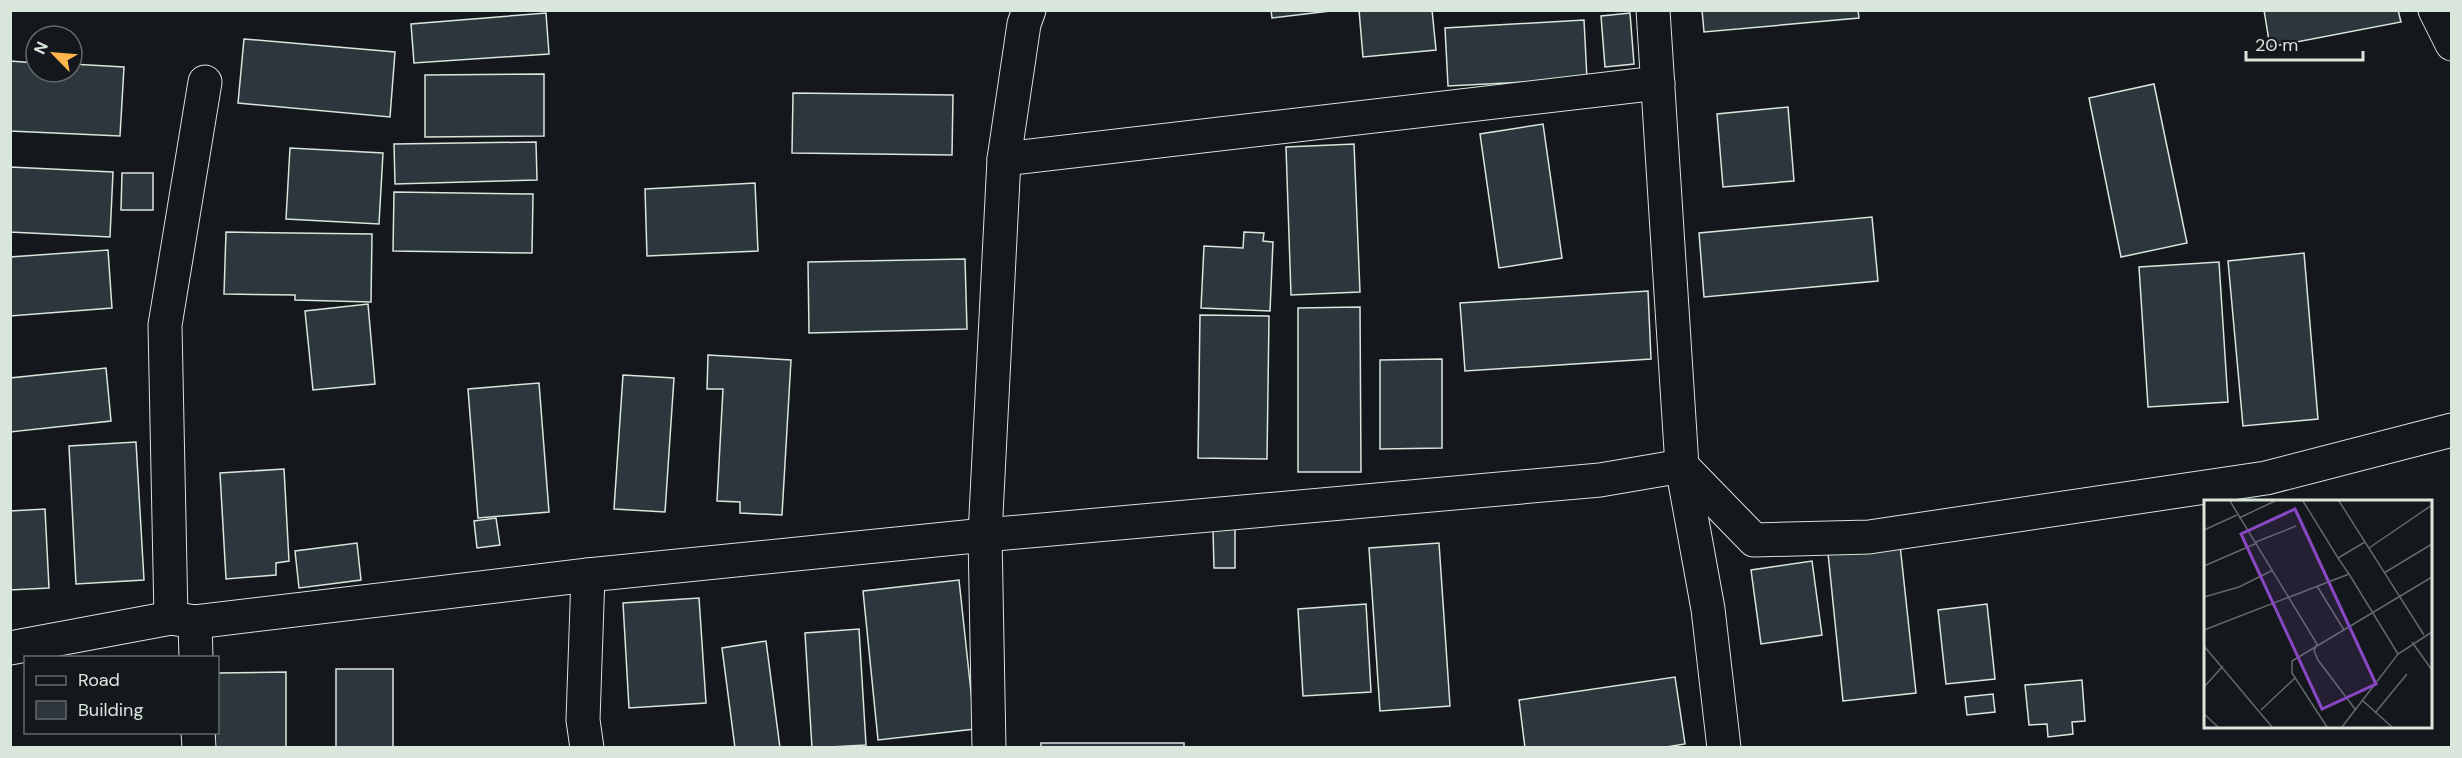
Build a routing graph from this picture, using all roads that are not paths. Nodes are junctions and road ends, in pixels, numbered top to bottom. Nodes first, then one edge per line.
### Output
1 (1029, 10) edge
2 (1653, 10) edge
3 (2435, 10) edge
4 (2451, 44) edge
5 (205, 82) dead end
6 (1658, 84) junction
7 (1004, 159) junction
8 (2451, 430) edge
9 (1682, 466) junction
10 (985, 535) junction
11 (588, 575) junction
12 (183, 620) junction
13 (10, 648) edge
14 (196, 656) edge
15 (587, 747) edge
16 (989, 747) edge
17 (1724, 747) edge

1 - 7 street
2 - 6 street
3 - 4 street
5 - 12 street
6 - 7 street
6 - 9 street
7 - 10 street
8 - 9 street
9 - 10 street
9 - 17 street
10 - 11 street
10 - 16 street
11 - 12 street
11 - 15 street
12 - 13 street
12 - 14 street

